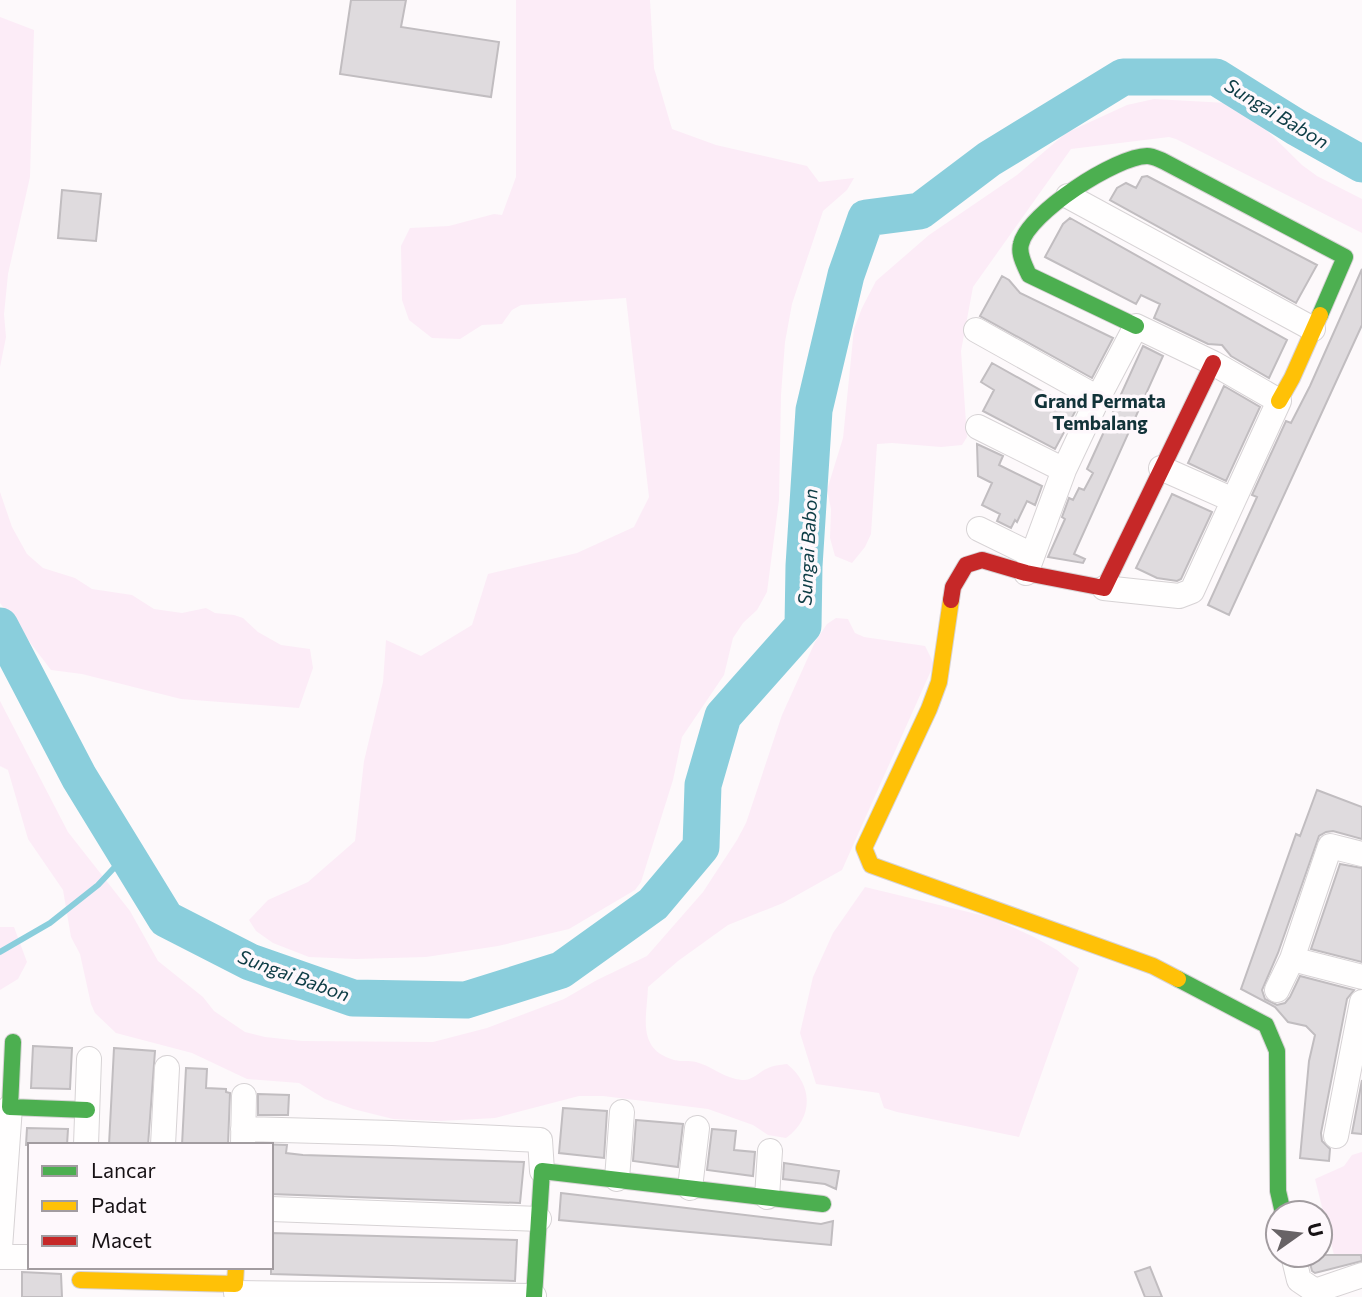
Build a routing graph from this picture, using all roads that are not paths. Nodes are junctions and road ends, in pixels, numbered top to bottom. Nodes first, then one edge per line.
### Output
1 (1068, 196) junction
2 (1136, 326) junction
3 (1314, 329) junction
4 (976, 330) dead end
5 (1213, 363) junction
6 (1098, 398) junction
7 (1279, 401) junction
8 (978, 427) dead end
9 (1161, 468) junction
10 (1064, 470) junction
11 (1233, 500) junction
12 (979, 529) dead end
13 (1029, 564) junction
14 (1104, 589) junction
15 (1362, 854) edge
16 (1292, 958) junction
17 (1362, 977) edge
18 (1277, 990) dead end
19 (1362, 1002) edge
20 (13, 1042) dead end
21 (89, 1059) dead end
22 (167, 1068) dead end
23 (244, 1096) dead end
24 (10, 1107) junction
25 (87, 1110) junction
26 (622, 1112) dead end
27 (697, 1128) dead end
28 (1336, 1136) dead end
29 (243, 1137) edge
30 (86, 1143) edge
31 (163, 1143) edge
32 (770, 1151) dead end
33 (542, 1171) junction
34 (617, 1180) junction
35 (690, 1188) junction
36 (768, 1197) junction
37 (1280, 1199) edge
38 (823, 1204) dead end
39 (273, 1209) edge
40 (539, 1219) junction
41 (0, 1248) edge
42 (0, 1257) edge
43 (28, 1257) edge
44 (1296, 1269) edge
45 (158, 1274) edge
46 (1362, 1275) edge
47 (80, 1281) edge
48 (236, 1285) edge
49 (534, 1296) edge

1 - 2 street
1 - 3 street
1 - 3 street
2 - 5 street
2 - 6 street
3 - 7 street
4 - 6 street
5 - 7 street
5 - 9 street
6 - 10 street
7 - 11 street
8 - 10 street
9 - 11 street
9 - 14 street
10 - 13 street
11 - 14 street
12 - 13 street
13 - 14 street
13 - 37 street
15 - 16 street
16 - 17 street
16 - 18 street
19 - 28 street
20 - 24 street
21 - 25 street
22 - 31 street
23 - 29 street
24 - 25 street
24 - 41 street
25 - 30 street
26 - 34 street
27 - 35 street
29 - 33 street
32 - 36 street
33 - 34 street
33 - 40 street
34 - 35 street
35 - 36 street
36 - 38 street
39 - 40 street
40 - 49 street
42 - 43 street
44 - 46 street
45 - 47 street
45 - 48 street
48 - 49 street

